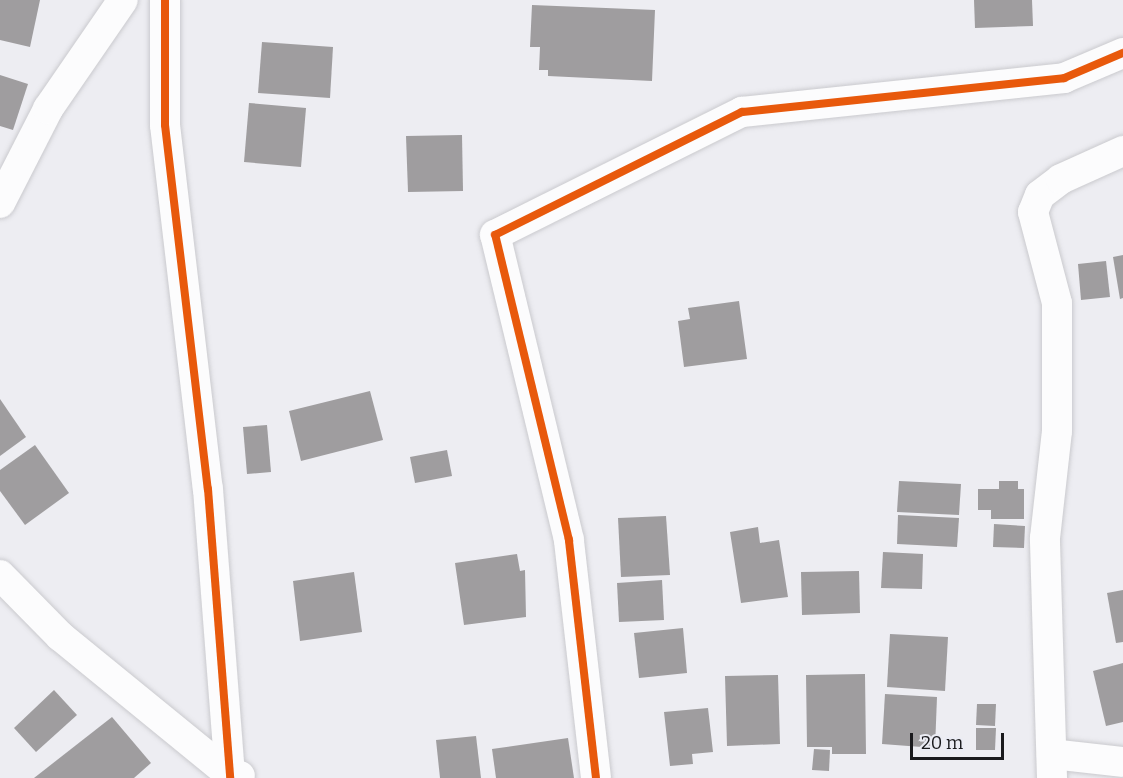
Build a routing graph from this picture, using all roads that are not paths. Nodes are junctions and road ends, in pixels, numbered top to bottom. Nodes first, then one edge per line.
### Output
1 (123, 0) edge
2 (165, 0) edge
3 (1123, 53) edge
4 (1123, 151) edge
5 (0, 203) edge
6 (0, 575) edge
7 (1123, 762) edge
8 (1052, 766) edge
9 (236, 777) edge
10 (596, 778) edge

1 - 5 street
2 - 9 street
3 - 10 street
4 - 8 street
6 - 9 street
7 - 8 street

